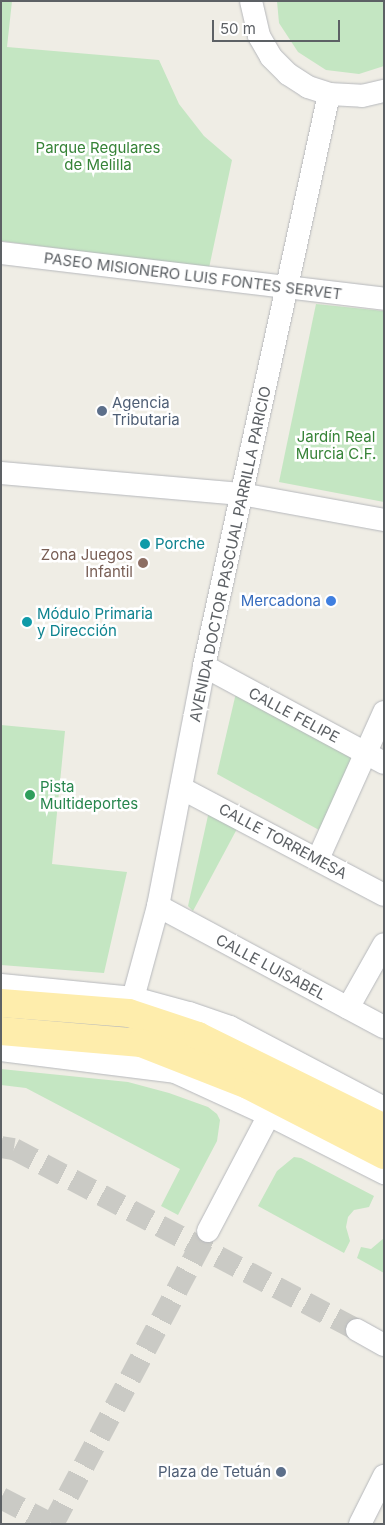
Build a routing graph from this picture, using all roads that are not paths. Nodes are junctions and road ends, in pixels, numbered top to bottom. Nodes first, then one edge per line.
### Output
1 (251, 1) edge
2 (384, 91) edge
3 (329, 94) junction
4 (1, 253) edge
5 (287, 288) junction
6 (384, 300) edge
7 (1, 472) edge
8 (241, 494) junction
9 (384, 520) edge
10 (204, 666) junction
11 (384, 712) edge
12 (374, 758) edge
13 (182, 788) junction
14 (318, 859) junction
15 (384, 895) edge
16 (158, 906) junction
17 (384, 944) edge
18 (378, 968) edge
19 (1, 985) edge
20 (1, 1003) edge
21 (132, 1005) junction
22 (348, 1008) junction
23 (384, 1027) edge
24 (1, 1031) edge
25 (1, 1050) edge
26 (384, 1108) edge
27 (269, 1114) junction
28 (384, 1128) edge
29 (384, 1155) edge
30 (384, 1173) edge
31 (208, 1231) tunnel mouth
32 (357, 1330) tunnel mouth
33 (384, 1345) edge
34 (384, 1476) edge
35 (367, 1521) edge

1 - 3 street
2 - 3 street
3 - 5 street, AVENIDA DOCTOR PASCUAL PARRILLA PARICIO
4 - 5 street, PASEO MISIONERO LUIS FONTES SERVET
5 - 6 street, PASEO MISIONERO LUIS FONTES SERVET
5 - 8 street, AVENIDA DOCTOR PASCUAL PARRILLA PARICIO
7 - 8 street
8 - 9 street
8 - 10 street, AVENIDA DOCTOR PASCUAL PARRILLA PARICIO
10 - 12 street, CALLE FELIPE
10 - 13 street, AVENIDA DOCTOR PASCUAL PARRILLA PARICIO
11 - 12 street
12 - 14 street
13 - 14 street, CALLE TORREMESA
13 - 16 street, AVENIDA DOCTOR PASCUAL PARRILLA PARICIO
14 - 15 street, CALLE TORREMESA
16 - 21 street, AVENIDA DOCTOR PASCUAL PARRILLA PARICIO
16 - 22 street, CALLE LUISABEL
17 - 18 street
18 - 22 street
19 - 21 street
20 - 21 main road
21 - 26 street
21 - 28 main road
22 - 23 street, CALLE LUISABEL
24 - 29 main road
25 - 27 street
27 - 30 street
27 - 31 street
32 - 33 street
34 - 35 street

